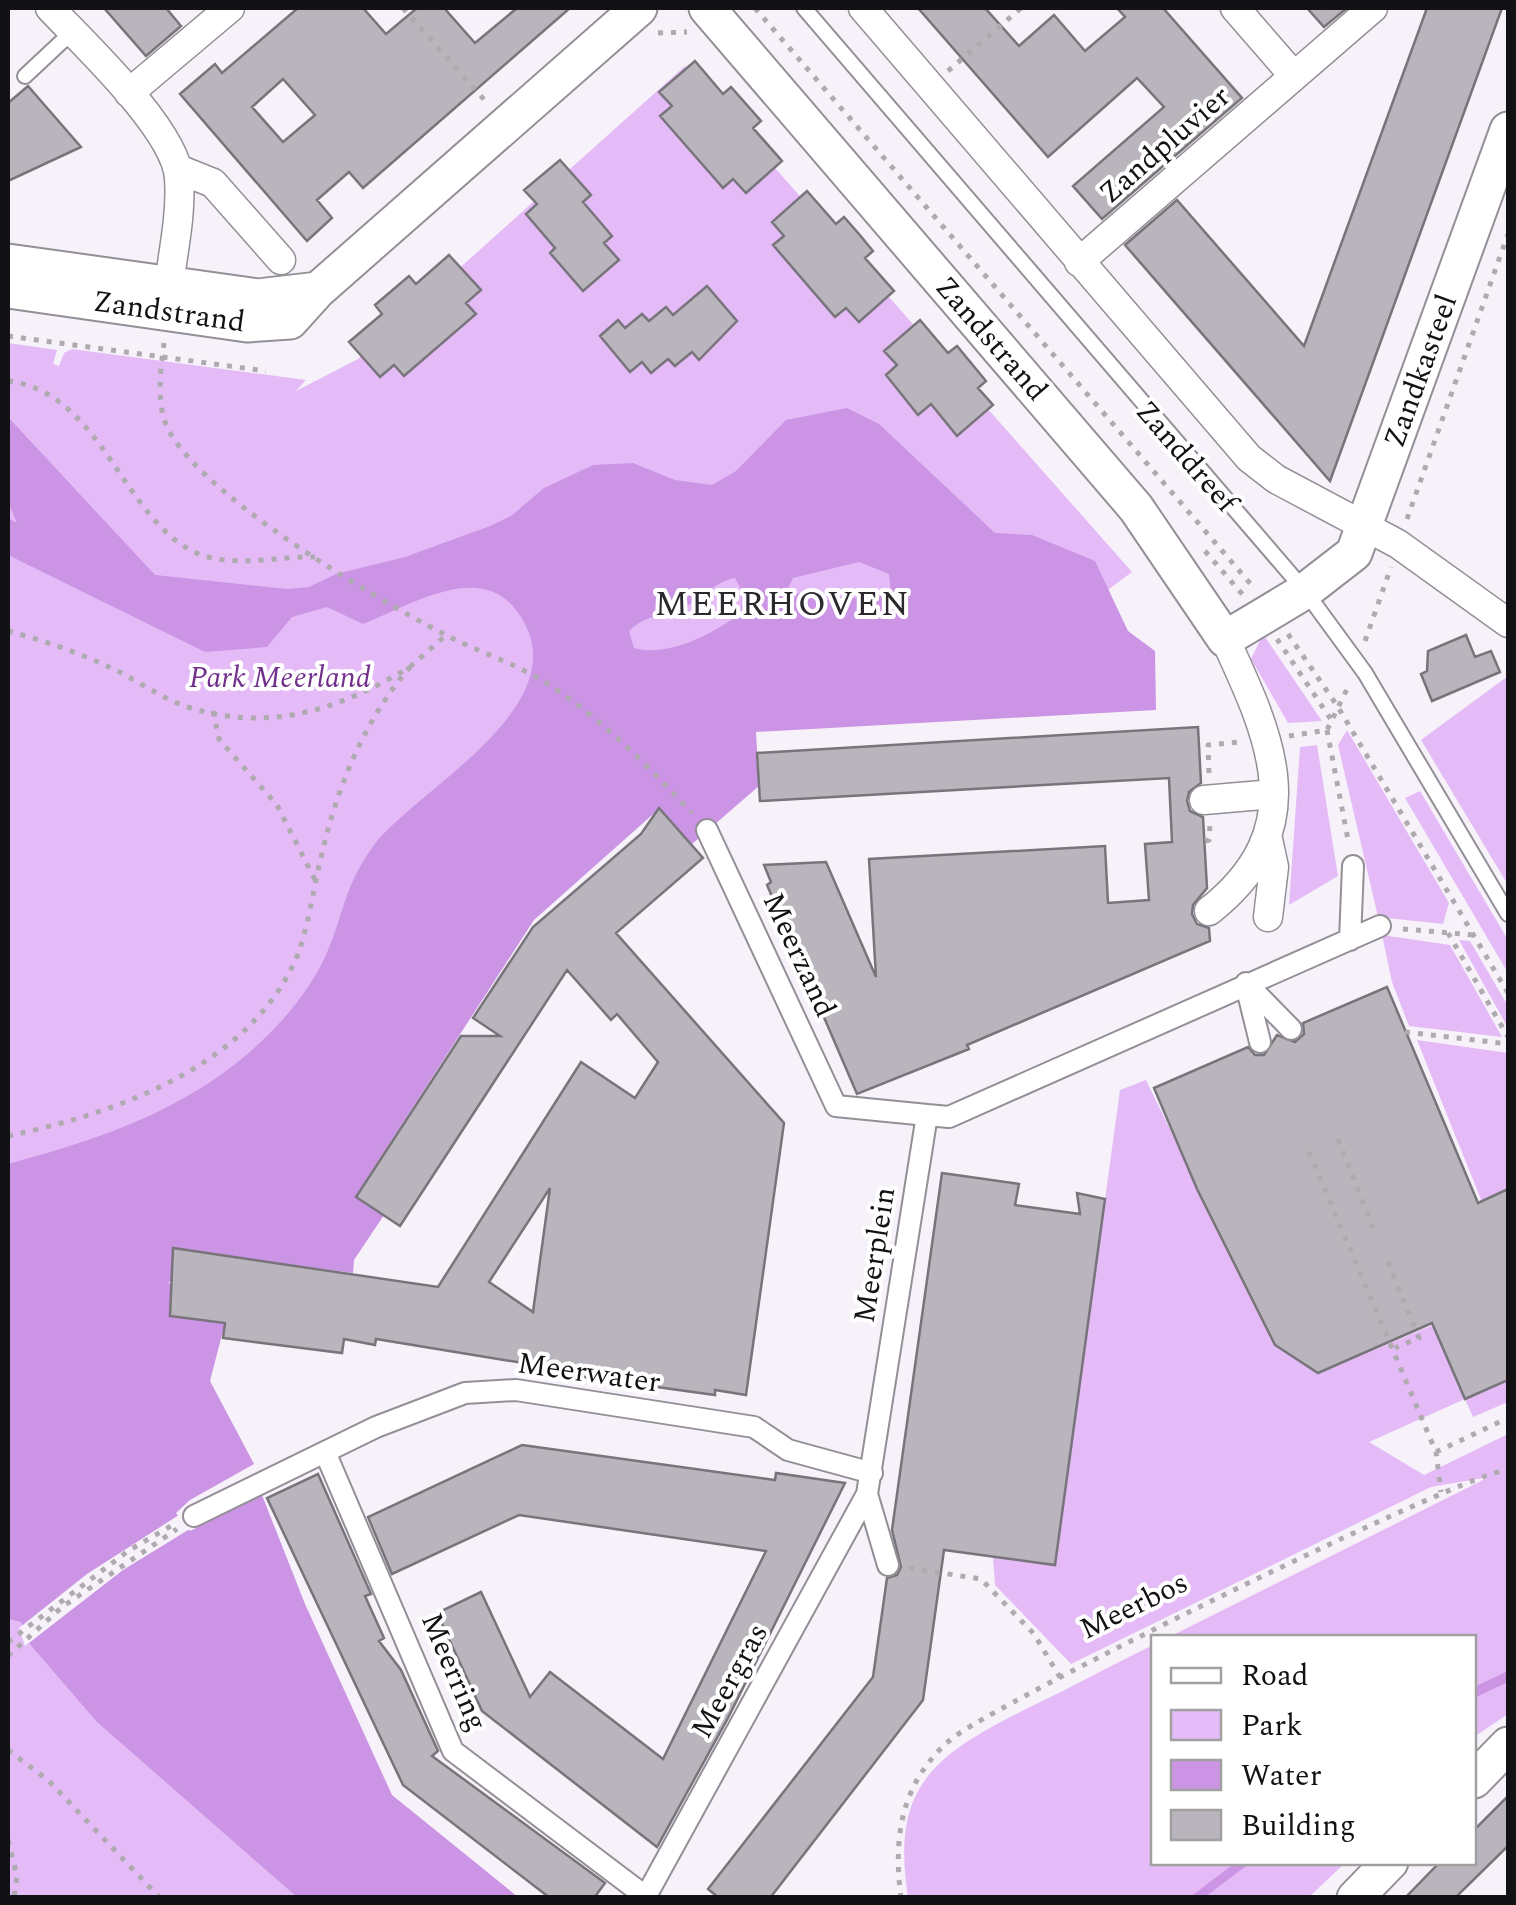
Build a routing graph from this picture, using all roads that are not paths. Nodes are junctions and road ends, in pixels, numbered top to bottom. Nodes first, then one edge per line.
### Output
1 (50, 8) edge
2 (230, 8) edge
3 (639, 8) edge
4 (707, 8) edge
5 (804, 8) edge
6 (863, 8) edge
7 (1235, 8) edge
8 (1372, 8) edge
9 (72, 32) junction
10 (25, 76) dead end
11 (1294, 76) junction
12 (130, 94) junction
13 (1508, 130) edge
14 (178, 170) junction
15 (280, 260) dead end
16 (8, 262) edge
17 (1078, 262) junction
18 (8, 290) edge
19 (167, 298) junction
20 (1367, 525) junction
21 (1305, 591) junction
22 (1508, 624) edge
23 (1225, 639) junction
24 (1274, 794) junction
25 (1204, 800) dead end
26 (707, 830) road end
27 (1268, 839) junction
28 (1352, 866) road end
29 (1209, 911) dead end
30 (1508, 914) edge
31 (1268, 918) dead end
32 (1380, 926) road end
33 (1350, 940) junction
34 (1246, 983) junction
35 (1291, 1029) dead end
36 (1260, 1042) dead end
37 (927, 1115) junction
38 (325, 1452) junction
39 (869, 1484) junction
40 (190, 1518) road end
41 (888, 1566) road end
42 (1508, 1745) edge
43 (1476, 1778) edge
44 (1387, 1865) edge
45 (645, 1896) edge
46 (1355, 1898) edge

1 - 9 street
2 - 12 street
3 - 19 street, Zandstrand
4 - 23 street, Zandstrand
5 - 21 lane, Zanddreef
6 - 17 street, Zanddreef
7 - 11 street
8 - 11 street, Zandpluvier
9 - 10 lane
9 - 12 street
11 - 17 street, Zandpluvier
12 - 14 street
13 - 20 street, Zandkasteel
14 - 15 street
14 - 19 street
16 - 19 street, Zandstrand
17 - 20 street, Zanddreef
18 - 19 street, Zandstrand
20 - 21 street, Zandkasteel
20 - 22 street, Zanddreef
21 - 23 street, Zandkasteel
21 - 30 lane, Zanddreef
23 - 24 street
24 - 25 street
24 - 27 street
26 - 37 street, Meerzand
27 - 29 street
27 - 31 street
28 - 33 street
32 - 33 street
33 - 34 street
34 - 35 street
34 - 36 street
34 - 37 street
37 - 39 street, Meerplein
38 - 39 street, Meerwater
38 - 40 street, Meerwater
38 - 45 street, Meerring
39 - 41 street
39 - 45 street, Meergras
42 - 43 street
44 - 46 street

